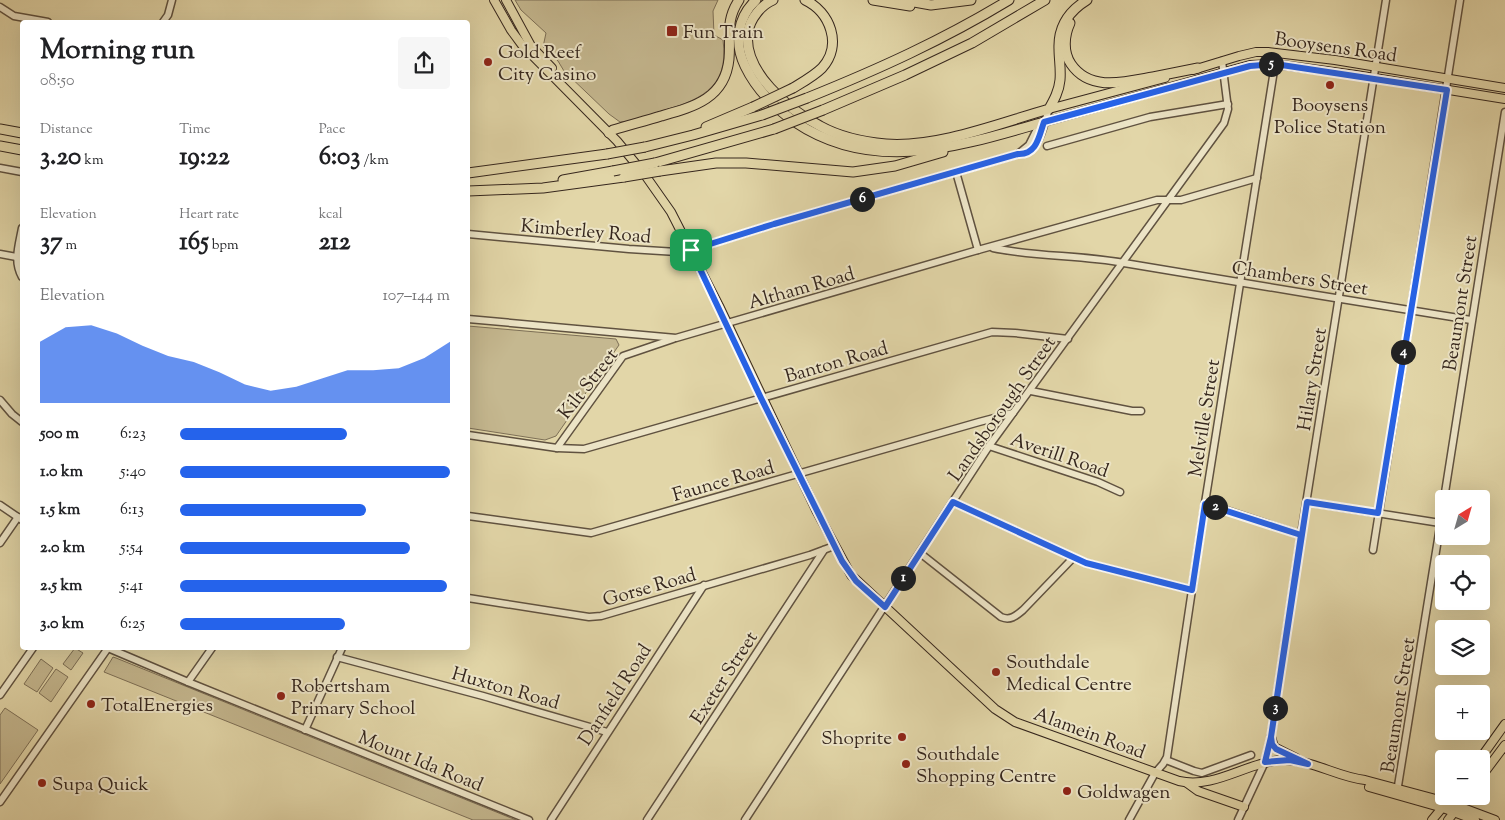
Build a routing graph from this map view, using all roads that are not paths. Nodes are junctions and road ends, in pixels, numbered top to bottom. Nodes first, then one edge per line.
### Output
1 (172, 0) edge
2 (494, 0) edge
3 (506, 0) edge
4 (738, 0) edge
5 (756, 0) edge
6 (773, 0) edge
7 (805, 0) edge
8 (873, 0) edge
9 (903, 0) edge
10 (971, 0) edge
11 (1010, 0) edge
12 (1045, 0) edge
13 (1087, 0) edge
14 (1386, 0) edge
15 (1460, 0) edge
16 (932, 5) junction
17 (0, 7) edge
18 (37, 20) edge
19 (164, 20) edge
20 (1222, 61) junction
21 (1275, 64) junction
22 (1376, 67) junction
23 (1198, 68) junction
24 (1224, 72) junction
25 (1374, 78) junction
26 (1448, 79) junction
27 (1505, 88) edge
28 (1447, 90) junction
29 (1505, 100) edge
30 (1228, 104) junction
31 (1049, 109) junction
32 (1505, 112) edge
33 (1042, 123) junction
34 (0, 129) edge
35 (611, 132) junction
36 (20, 133) edge
37 (693, 135) junction
38 (996, 136) junction
39 (0, 146) edge
40 (1047, 146) dead end
41 (20, 150) edge
42 (658, 167) junction
43 (0, 168) edge
44 (20, 172) edge
45 (956, 172) junction
46 (470, 173) edge
47 (1257, 178) junction
48 (511, 189) junction
49 (470, 190) edge
50 (1168, 199) junction
51 (470, 234) edge
52 (992, 247) junction
53 (691, 250) junction
54 (978, 250) junction
55 (0, 254) edge
56 (20, 258) edge
57 (1124, 262) junction
58 (20, 272) edge
59 (1240, 283) junction
60 (1339, 298) junction
61 (1410, 310) junction
62 (470, 318) edge
63 (1471, 320) junction
64 (726, 324) junction
65 (676, 338) junction
66 (1068, 339) junction
67 (1031, 390) junction
68 (761, 398) junction
69 (0, 400) edge
70 (1141, 411) dead end
71 (1013, 413) junction
72 (20, 420) edge
73 (470, 435) edge
74 (989, 446) junction
75 (557, 448) junction
76 (799, 474) junction
77 (1446, 490) edge
78 (1120, 492) dead end
79 (953, 502) junction
80 (1307, 502) junction
81 (1205, 504) junction
82 (0, 505) edge
83 (1378, 513) junction
84 (470, 516) edge
85 (20, 519) edge
86 (1435, 522) edge
87 (1301, 535) junction
88 (0, 543) edge
89 (1436, 545) edge
90 (834, 546) junction
91 (824, 550) junction
92 (1373, 550) dead end
93 (920, 553) junction
94 (1073, 558) junction
95 (704, 585) junction
96 (1192, 590) junction
97 (470, 598) edge
98 (885, 607) junction
99 (32, 650) edge
100 (107, 650) edge
101 (113, 650) edge
102 (211, 650) edge
103 (341, 650) edge
104 (337, 657) junction
105 (188, 682) junction
106 (0, 695) edge
107 (1505, 724) edge
108 (305, 730) junction
109 (607, 732) junction
110 (1271, 737) junction
111 (1505, 745) edge
112 (1486, 750) edge
113 (1251, 755) dead end
114 (1166, 760) junction
115 (1265, 762) junction
116 (1308, 764) junction
117 (1490, 765) edge
118 (1155, 773) junction
119 (1187, 783) junction
120 (1397, 792) junction
121 (1435, 800) edge
122 (0, 802) edge
123 (1444, 805) edge
124 (1451, 805) edge
125 (1460, 805) edge
126 (1244, 807) junction
127 (1457, 809) junction
128 (529, 820) edge
129 (551, 820) edge
130 (647, 820) edge
131 (745, 820) edge
132 (1129, 820) edge
133 (1238, 820) edge
134 (1432, 820) edge
135 (1448, 820) edge
136 (1475, 820) edge
137 (1495, 820) edge

1 - 19 street
2 - 35 main road
3 - 35 main road
4 - 35 highway
5 - 38 highway
6 - 31 highway
7 - 37 highway, bridge
8 - 16 highway
9 - 16 highway
10 - 16 highway
11 - 37 highway, bridge
12 - 42 highway, bridge
13 - 23 highway
13 - 31 highway
14 - 22 street, Hilary Street
15 - 26 street
17 - 18 street
20 - 22 main road, Booysens Road
20 - 23 main road, Booysens Road
20 - 24 street, Landsborough Street
21 - 24 main road, Booysens Road
21 - 25 main road, Booysens Road
21 - 47 street, Melville Street
22 - 25 street, Hilary Street
22 - 26 main road, Booysens Road
23 - 31 main road, Booysens Road
24 - 30 street, Landsborough Street
24 - 33 main road, Booysens Road
25 - 28 main road, Booysens Road
25 - 60 street, Hilary Street
26 - 27 main road, Booysens Road
26 - 28 street
28 - 29 main road, Booysens Road
28 - 61 street
30 - 40 street
30 - 50 street, Landsborough Street
31 - 33 street, Kimberley Road
32 - 63 street, Beaumont Street
33 - 38 highway
33 - 45 street, Kimberley Road
34 - 36 highway
35 - 53 main road, Alamein Road
37 - 46 highway, bridge
38 - 42 highway
39 - 41 highway
42 - 48 highway, bridge
42 - 48 highway, bridge
43 - 44 street
45 - 53 street, Kimberley Road
45 - 54 street
47 - 50 street, Altham Road
47 - 59 street, Melville Street
48 - 49 highway
50 - 52 street, Altham Road
50 - 57 street, Landsborough Street
51 - 53 street, Kimberley Road
52 - 54 street, Altham Road
52 - 57 street, Altham Road
53 - 64 main road, Alamein Road
54 - 64 street, Altham Road
55 - 56 street
56 - 58 street
57 - 59 street, Chambers Street
57 - 66 street, Landsborough Street
59 - 60 street, Chambers Street
59 - 81 street, Melville Street
60 - 61 street, Chambers Street
60 - 80 street, Hilary Street
61 - 63 street, Chambers Street
61 - 83 street
62 - 65 street, Altham Road
63 - 77 street, Beaumont Street
64 - 65 street, Altham Road
64 - 68 main road, Alamein Road
65 - 75 street, Kilt Street
66 - 67 street, Landsborough Street
66 - 68 street, Banton Road
67 - 70 street
67 - 71 street, Landsborough Street
68 - 75 street, Banton Road
68 - 76 main road, Alamein Road
69 - 72 street
71 - 74 street, Landsborough Street
71 - 76 street, Faunce Road
73 - 75 street, Banton Road
74 - 78 street, Averill Road
74 - 79 street, Landsborough Street
76 - 84 street, Faunce Road
76 - 90 main road, Alamein Road
79 - 93 street, Landsborough Street
79 - 94 street
80 - 83 street
80 - 87 street, Hilary Street
81 - 87 street
81 - 96 street, Melville Street
82 - 85 street
83 - 86 street
83 - 92 street
85 - 88 street
87 - 110 street, Hilary Street
89 - 120 street, Beaumont Street
90 - 91 street, Gorse Road
90 - 98 main road, Alamein Road
91 - 95 street, Gorse Road
91 - 130 street, Exeter Street
93 - 94 street
93 - 98 street, Landsborough Street
94 - 96 street
95 - 97 street, Gorse Road
95 - 109 street, Danfield Road
96 - 114 street, Melville Street
98 - 118 main road, Alamein Road
98 - 131 street, Landsborough Street
99 - 106 street
100 - 122 street
101 - 105 street, Mount Ida Road
102 - 105 street
103 - 104 street
104 - 108 street
104 - 109 street, Huxton Road
105 - 108 street, Mount Ida Road
107 - 112 main road
108 - 128 street, Mount Ida Road
109 - 129 street, Danfield Road
110 - 115 street, Hilary Street
110 - 116 main road
111 - 117 main road
113 - 114 street
114 - 118 street
115 - 116 main road, Alamein Road
115 - 119 main road, Alamein Road
115 - 126 street, Hilary Street
116 - 120 main road
118 - 119 main road, Alamein Road
118 - 132 street
119 - 126 main road
120 - 121 main road
123 - 134 main road
124 - 127 main road
125 - 127 main road
126 - 133 street, Hilary Street
127 - 135 main road
127 - 136 main road
127 - 137 main road

